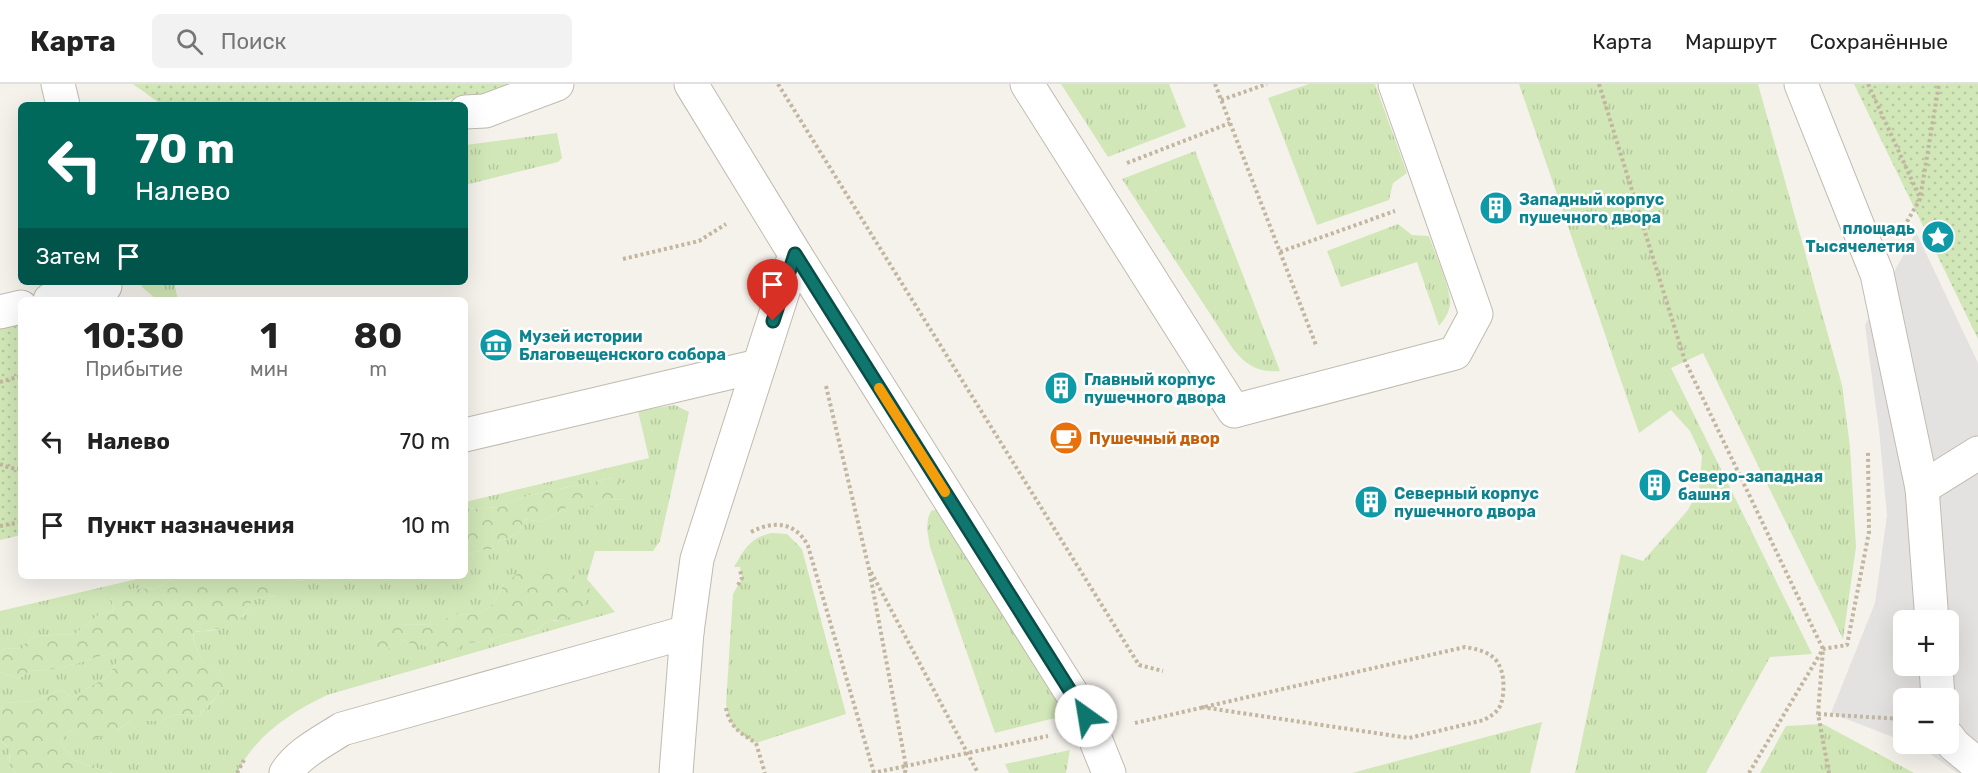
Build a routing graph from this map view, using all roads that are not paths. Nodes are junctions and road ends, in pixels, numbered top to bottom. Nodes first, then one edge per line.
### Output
1 (58, 84) edge
2 (557, 84) edge
3 (691, 84) edge
4 (1027, 84) edge
5 (1395, 84) edge
6 (1802, 84) edge
7 (62, 102) edge
8 (468, 112) edge
9 (795, 254) junction
10 (105, 290) edge
11 (66, 297) edge
12 (18, 308) edge
13 (0, 312) edge
14 (758, 366) junction
15 (468, 434) edge
16 (1978, 453) edge
17 (1922, 488) junction
18 (1931, 610) edge
19 (687, 632) junction
20 (1959, 749) edge
21 (1978, 765) edge
22 (286, 773) edge
23 (676, 773) edge
24 (1109, 773) edge

1 - 7 street
2 - 8 street
3 - 9 street
4 - 5 street
6 - 17 street
9 - 14 street
9 - 24 street
10 - 11 street
12 - 13 street
14 - 15 street
14 - 19 street
16 - 17 street
17 - 18 street
19 - 22 street
19 - 23 street
20 - 21 street

